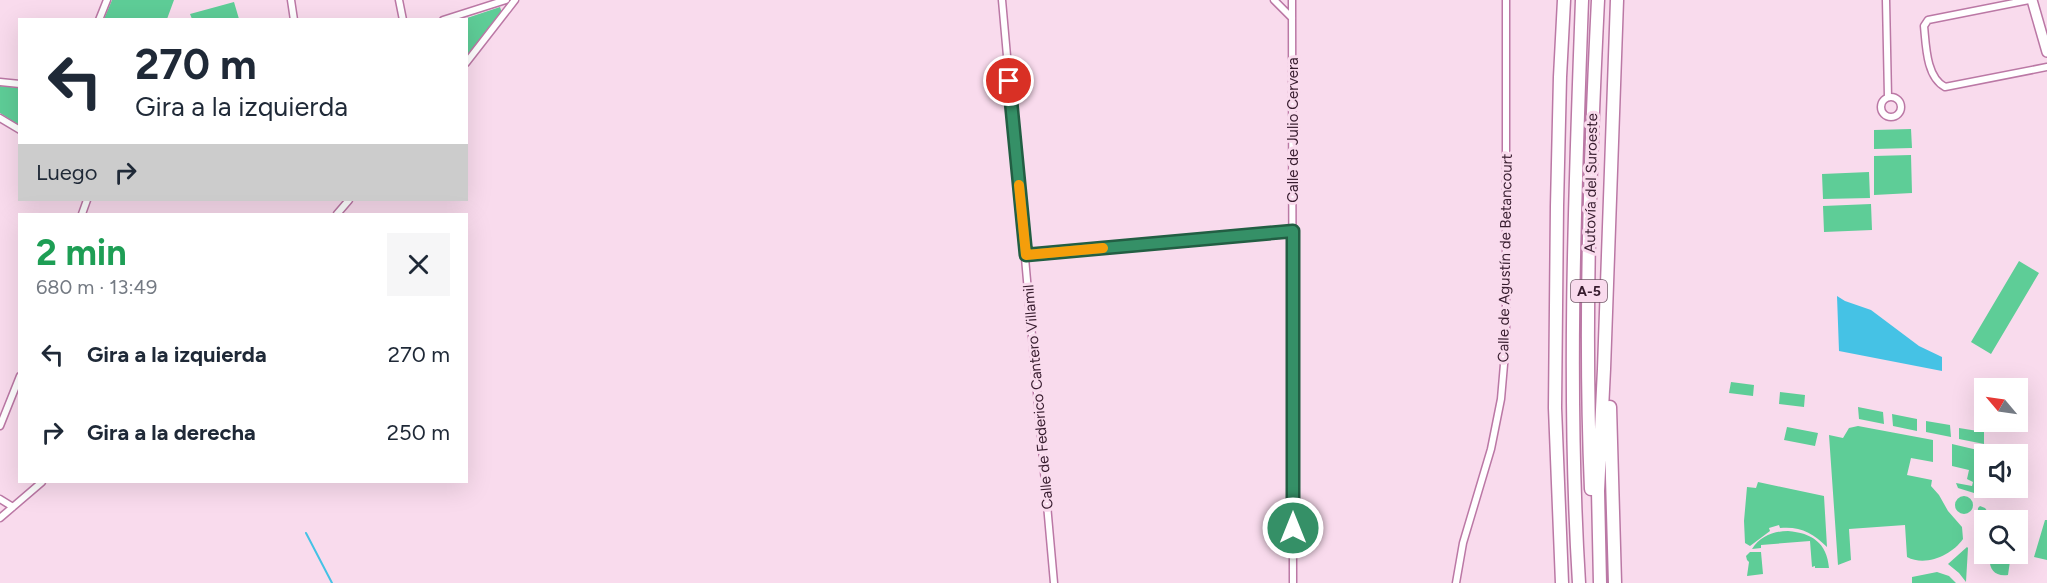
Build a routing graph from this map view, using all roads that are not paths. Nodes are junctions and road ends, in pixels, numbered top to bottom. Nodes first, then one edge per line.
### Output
1 (107, 0) edge
2 (291, 0) edge
3 (399, 0) edge
4 (506, 0) edge
5 (515, 0) edge
6 (1002, 0) edge
7 (1274, 0) edge
8 (1292, 0) edge
9 (1506, 0) edge
10 (1564, 0) edge
11 (1582, 0) edge
12 (1599, 0) edge
13 (1617, 0) edge
14 (1886, 0) edge
15 (2031, 0) edge
16 (100, 18) edge
17 (294, 18) edge
18 (403, 18) edge
19 (450, 18) edge
20 (1292, 18) junction
21 (2047, 52) edge
22 (475, 53) junction
23 (468, 55) edge
24 (468, 61) edge
25 (2047, 67) edge
26 (0, 82) edge
27 (18, 84) edge
28 (1888, 96) dead end
29 (0, 118) edge
30 (18, 128) edge
31 (349, 201) edge
32 (338, 213) edge
33 (1293, 231) junction
34 (1026, 255) junction
35 (1606, 289) junction
36 (18, 381) edge
37 (0, 426) edge
38 (41, 483) edge
39 (0, 499) edge
40 (13, 507) junction
41 (0, 518) edge
42 (1055, 581) edge
43 (1293, 583) edge
44 (1456, 583) edge
45 (1562, 583) edge
46 (1579, 583) edge
47 (1595, 583) edge
48 (1600, 583) edge
49 (1615, 583) edge

1 - 16 street
2 - 17 street
3 - 18 street
4 - 19 street
5 - 22 street
6 - 34 street, Calle de Federico Cantero Villamil
7 - 20 street
8 - 20 street, Calle de Julio Cervera
9 - 44 street, Calle de Agustín de Betancourt
10 - 45 highway
11 - 46 highway, Autovía del Suroeste / A-5
12 - 47 highway, Autovía del Suroeste / A-5
13 - 35 highway
14 - 28 street
15 - 21 street
15 - 25 street
20 - 33 street, Calle de Julio Cervera
22 - 23 street
22 - 24 street
26 - 27 street
29 - 30 street
31 - 32 street
33 - 34 street
33 - 43 street, Calle de Julio Cervera
34 - 42 street, Calle de Federico Cantero Villamil
35 - 48 highway
35 - 49 highway
36 - 37 street
38 - 40 street
39 - 40 street
40 - 41 street

